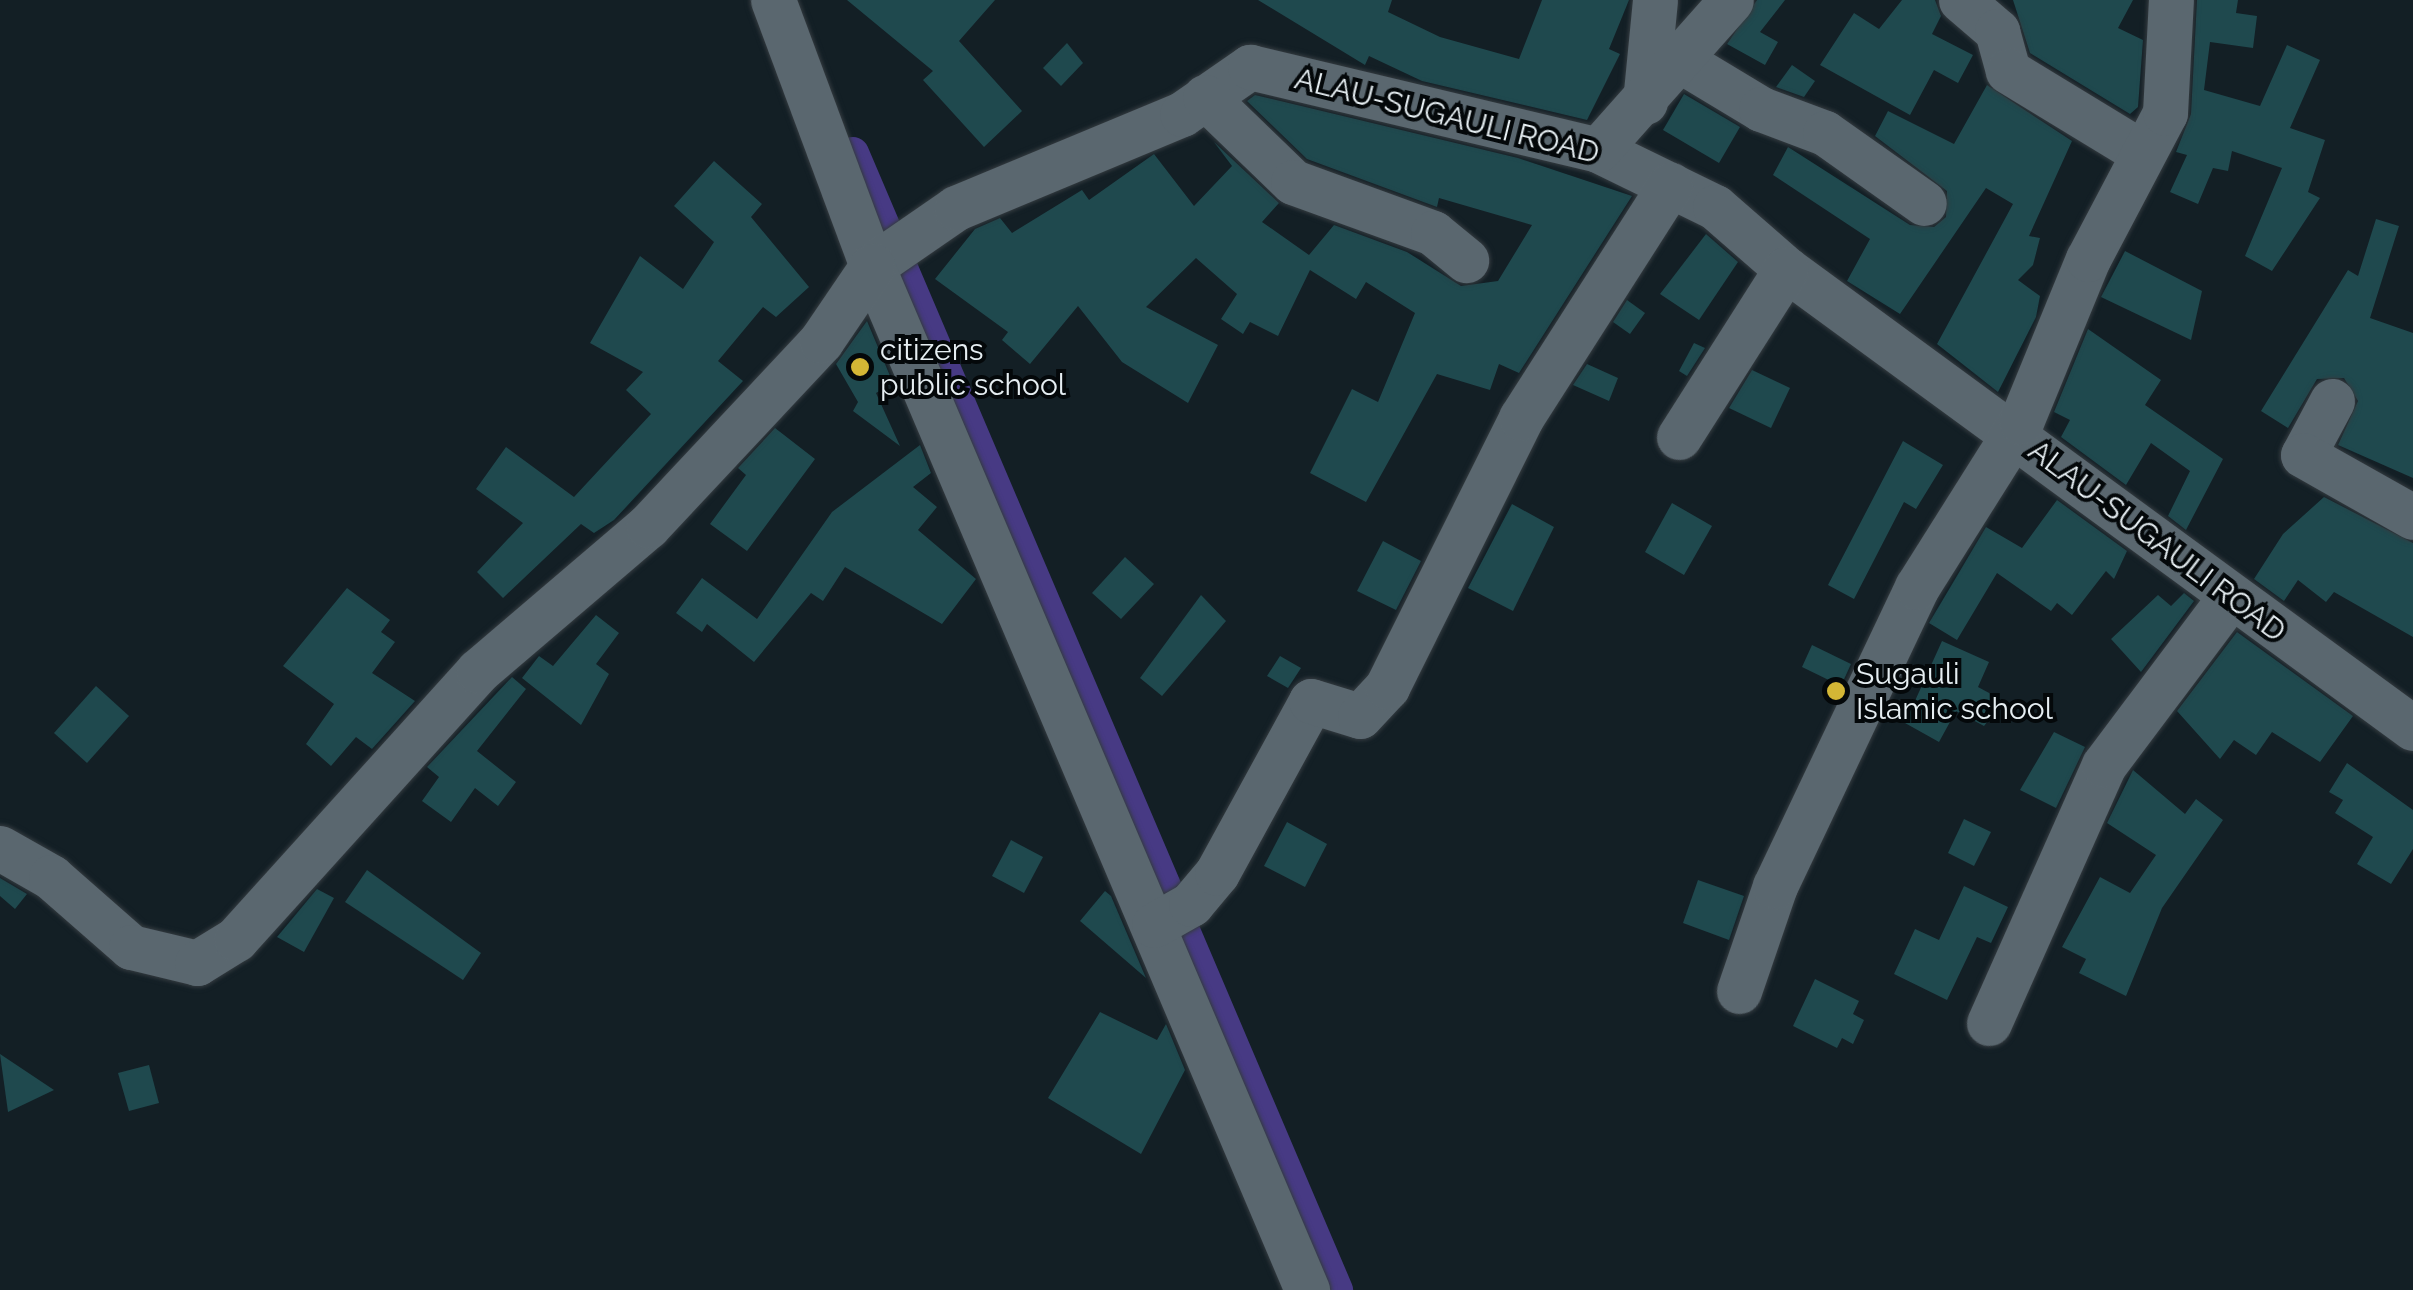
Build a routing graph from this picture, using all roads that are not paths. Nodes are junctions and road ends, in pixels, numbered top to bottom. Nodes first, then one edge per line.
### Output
1 (773, 0) edge
2 (1656, 0) edge
3 (1731, 0) edge
4 (1961, 0) edge
5 (2171, 0) edge
6 (1678, 58) junction
7 (1205, 97) junction
8 (1645, 102) junction
9 (1598, 150) junction
10 (2141, 152) junction
11 (1670, 184) junction
12 (1924, 203) dead end
13 (885, 257) junction
14 (1466, 260) dead end
15 (1786, 269) junction
16 (2332, 400) dead end
17 (2016, 433) junction
18 (1679, 437) dead end
19 (2413, 517) edge
20 (2230, 597) junction
21 (2413, 728) edge
22 (0, 848) edge
23 (1154, 924) junction
24 (1740, 991) dead end
25 (1989, 1023) dead end
26 (1308, 1290) edge

1 - 13 street
2 - 8 street
3 - 6 street
4 - 10 street
5 - 10 street
6 - 8 street
6 - 12 street
7 - 9 street, ALAU-SUGAULI ROAD
7 - 13 street, ALAU-SUGAULI ROAD
7 - 14 street
8 - 9 street
9 - 11 street, ALAU-SUGAULI ROAD
10 - 17 street
11 - 15 street, ALAU-SUGAULI ROAD
11 - 23 street
13 - 22 street
13 - 23 street
15 - 17 street, ALAU-SUGAULI ROAD
15 - 18 street
16 - 19 street
17 - 20 street, ALAU-SUGAULI ROAD
17 - 24 street
20 - 21 street, ALAU-SUGAULI ROAD
20 - 25 street
23 - 26 street

